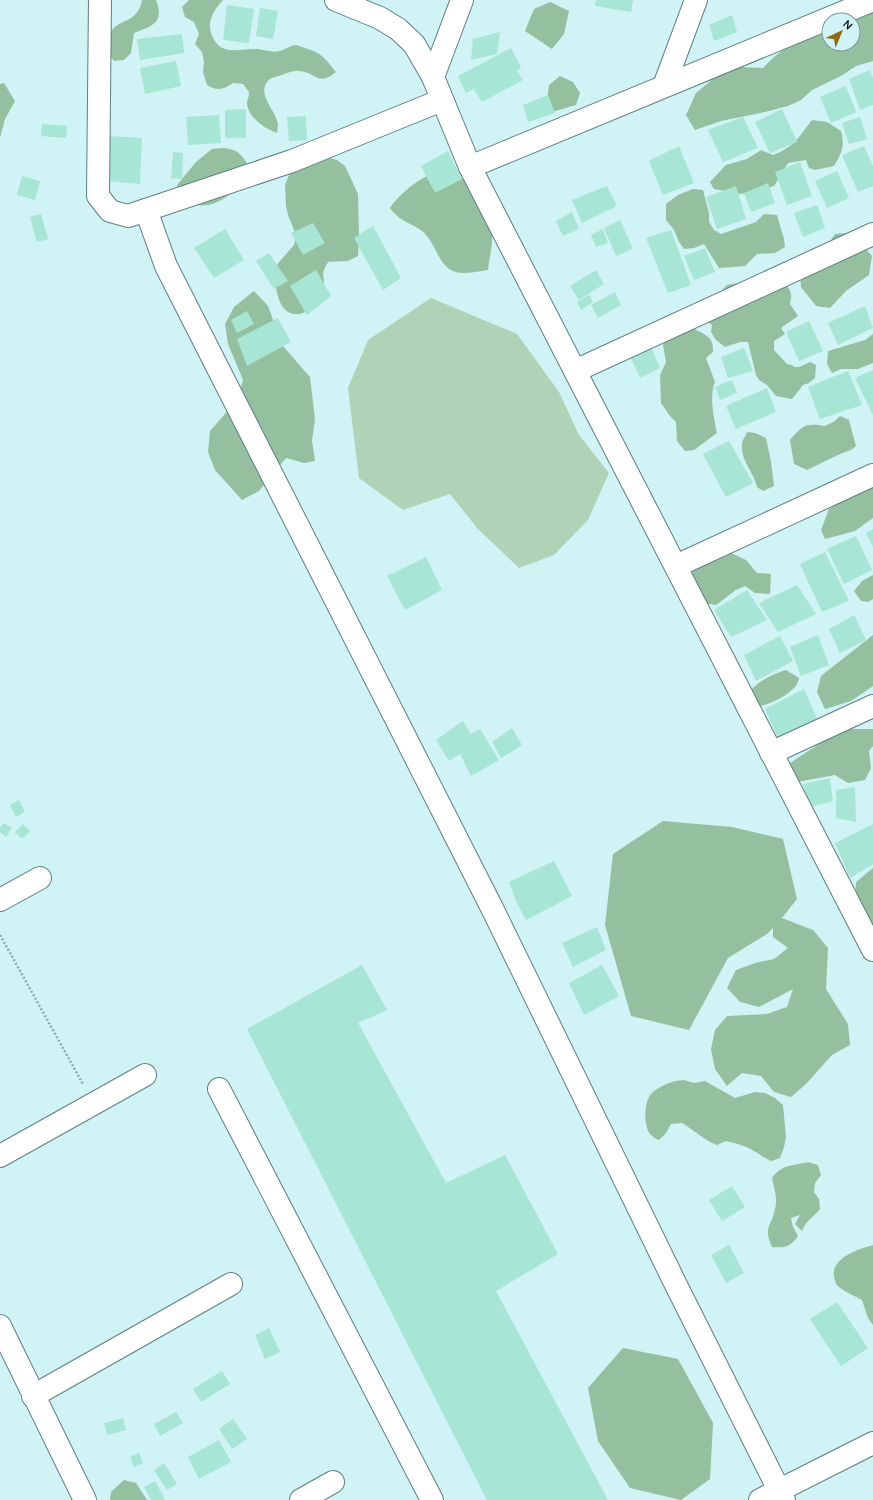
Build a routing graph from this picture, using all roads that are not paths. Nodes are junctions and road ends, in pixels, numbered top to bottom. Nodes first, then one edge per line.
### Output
1 (100, 0) edge
2 (336, 0) edge
3 (462, 0) edge
4 (696, 0) edge
5 (873, 0) edge
6 (433, 77) junction
7 (664, 86) junction
8 (442, 100) junction
9 (470, 167) junction
10 (146, 210) junction
11 (873, 234) edge
12 (575, 371) junction
13 (873, 475) edge
14 (676, 566) junction
15 (873, 706) edge
16 (771, 753) junction
17 (40, 878) dead end
18 (0, 900) edge
19 (872, 948) edge
20 (145, 1075) dead end
21 (219, 1089) dead end
22 (0, 1156) edge
23 (231, 1284) dead end
24 (0, 1326) edge
25 (33, 1396) junction
26 (873, 1444) edge
27 (333, 1482) dead end
28 (775, 1497) edge
29 (85, 1500) edge
30 (301, 1500) edge
31 (432, 1500) edge

1 - 10 street
2 - 6 street
3 - 6 street
4 - 7 street
5 - 7 street
6 - 8 street
7 - 9 street
8 - 9 street
8 - 10 street
9 - 12 street
10 - 28 street
11 - 12 street
12 - 14 street
13 - 14 street
14 - 16 street
15 - 16 street
16 - 19 street
17 - 18 street
20 - 22 street
21 - 31 street
23 - 25 street
24 - 25 street
25 - 29 street
26 - 28 street
27 - 30 street

